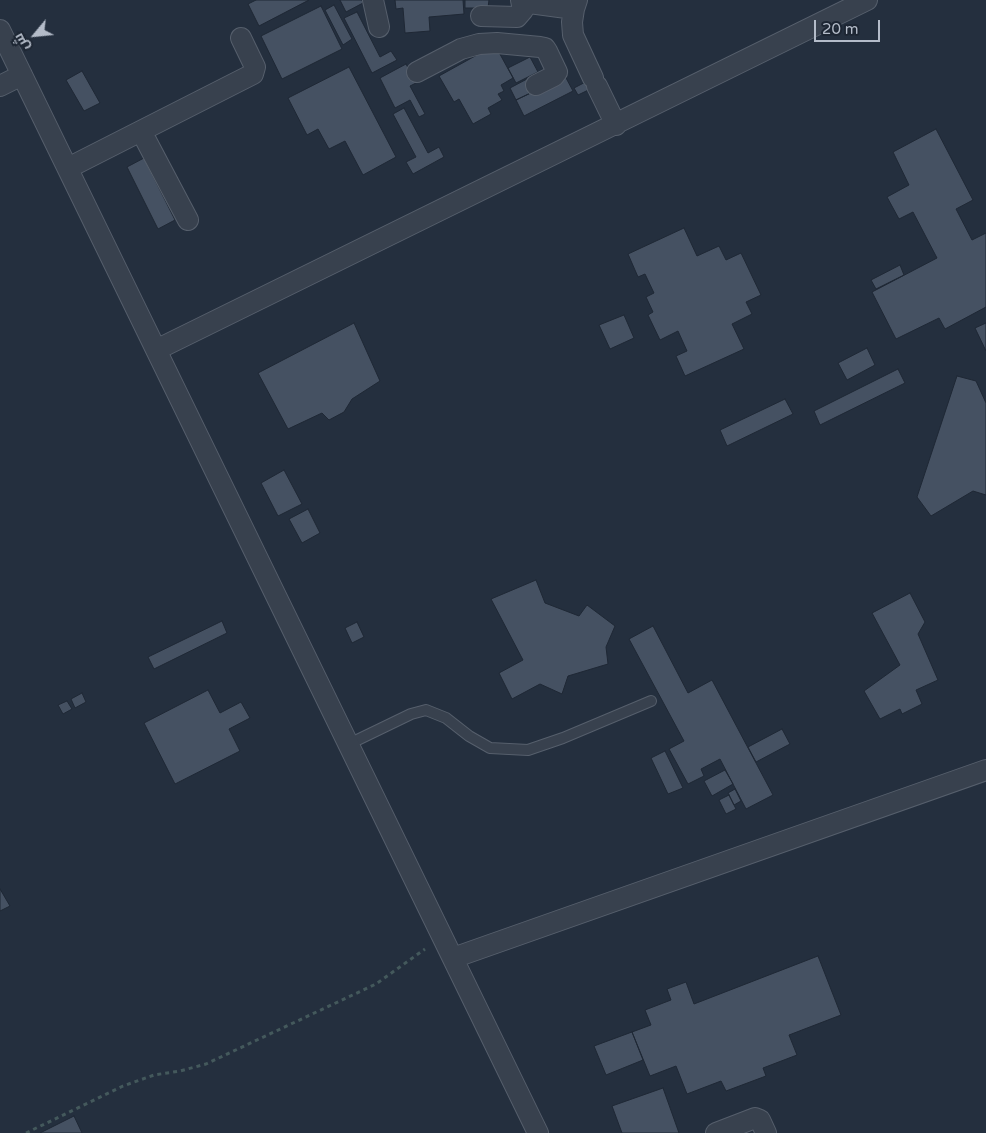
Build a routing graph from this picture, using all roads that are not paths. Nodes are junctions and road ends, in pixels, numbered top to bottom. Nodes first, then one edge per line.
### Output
1 (373, 0) edge
2 (867, 0) edge
3 (521, 1) edge
4 (576, 4) edge
5 (480, 16) dead end
6 (379, 27) dead end
7 (0, 30) edge
8 (241, 38) dead end
9 (578, 47) junction
10 (551, 60) junction
11 (417, 72) dead end
12 (22, 75) junction
13 (536, 85) dead end
14 (0, 86) edge
15 (616, 125) junction
16 (140, 132) junction
17 (68, 168) junction
18 (188, 220) dead end
19 (156, 350) junction
20 (650, 701) dead end
21 (348, 744) junction
22 (986, 770) edge
23 (453, 958) junction
24 (538, 1133) edge
25 (716, 1133) edge
26 (766, 1133) edge

1 - 6 street
2 - 15 street
3 - 4 street
3 - 5 street
4 - 9 street
7 - 12 street
8 - 16 street
9 - 10 street
9 - 15 street
10 - 11 street
10 - 13 street
12 - 14 street
12 - 17 street
15 - 19 street
16 - 17 street
16 - 18 street
17 - 19 street
19 - 21 street
20 - 21 lane
21 - 23 street
22 - 23 street
23 - 24 street
25 - 26 street

